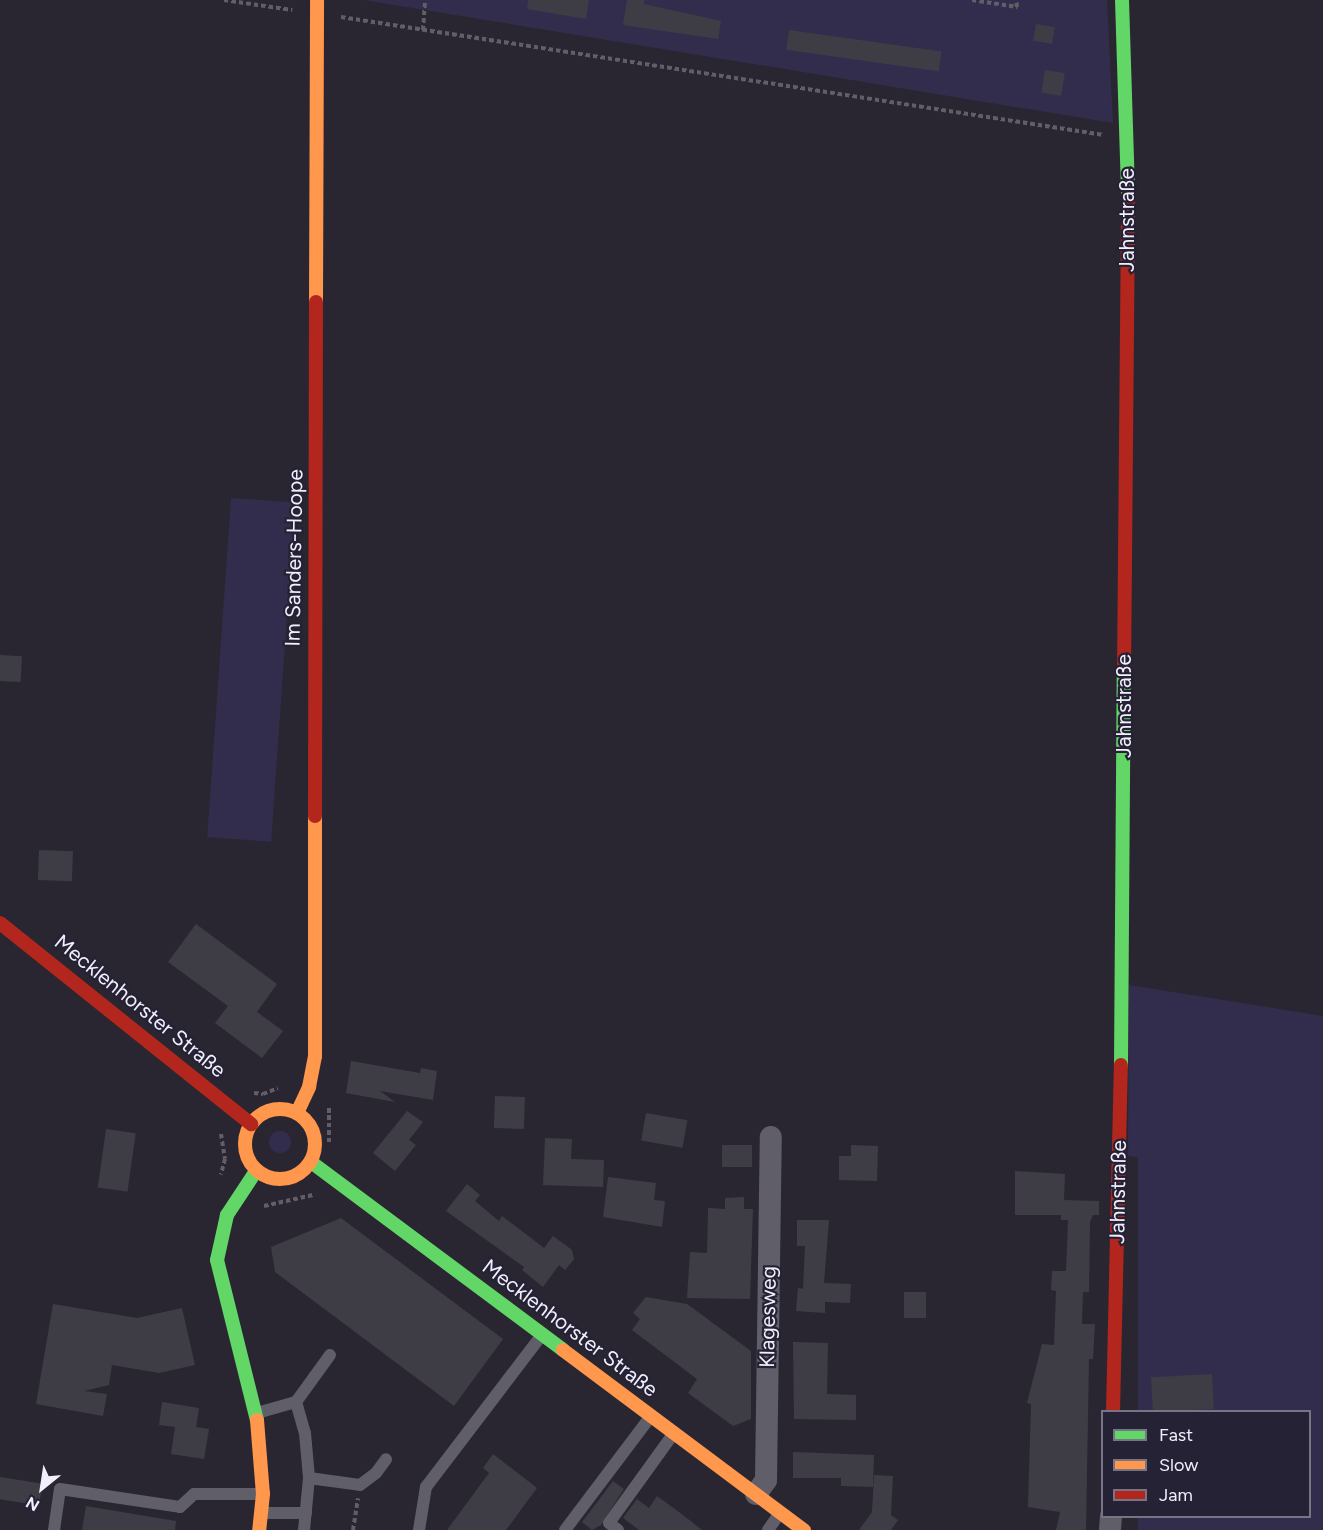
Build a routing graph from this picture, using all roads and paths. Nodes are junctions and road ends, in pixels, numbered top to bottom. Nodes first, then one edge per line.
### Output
1 (317, 0) edge
2 (425, 0) edge
3 (972, 0) edge
4 (1016, 0) edge
5 (1122, 0) edge
6 (1128, 139) junction
7 (0, 923) edge
8 (309, 1087) junction
9 (245, 1088) dead end
10 (297, 1113) junction
11 (251, 1124) junction
12 (217, 1127) dead end
13 (771, 1137) dead end
14 (311, 1162) junction
15 (256, 1171) junction
16 (220, 1177) dead end
17 (318, 1193) dead end
18 (260, 1208) dead end
19 (544, 1333) junction
20 (330, 1355) dead end
21 (296, 1402) junction
22 (1113, 1410) edge
23 (256, 1414) junction
24 (652, 1415) junction
25 (675, 1432) junction
26 (386, 1459) dead end
27 (309, 1478) junction
28 (360, 1485) junction
29 (263, 1494) junction
30 (756, 1494) junction
31 (262, 1512) junction
32 (781, 1512) junction
33 (306, 1514) junction
34 (54, 1530) edge
35 (259, 1530) edge
36 (304, 1530) edge
37 (352, 1530) edge
38 (419, 1530) edge
39 (565, 1530) edge
40 (618, 1530) edge
41 (768, 1530) edge
42 (804, 1530) edge

1 - 8 street, Im Sanders-Hoope
2 - 6 path
3 - 4 path
5 - 6 street, Jahnstraße
6 - 22 street, Jahnstraße
7 - 11 street, Mecklenhorster Straße
8 - 9 path
8 - 10 street, Im Sanders-Hoope
10 - 11 street
10 - 14 street
11 - 15 street
12 - 16 path
13 - 30 street, Klagesweg
14 - 15 street
14 - 19 street, Mecklenhorster Straße
15 - 23 street
17 - 18 path
19 - 24 street, Mecklenhorster Straße
19 - 38 lane
20 - 21 lane
21 - 23 lane
21 - 27 lane
23 - 29 street
24 - 25 street, Mecklenhorster Straße
24 - 39 lane
25 - 30 street, Mecklenhorster Straße
25 - 40 lane
26 - 28 lane
27 - 28 lane
27 - 33 lane
28 - 37 path
29 - 31 street
29 - 34 lane
30 - 32 street, Mecklenhorster Straße
31 - 33 lane
31 - 35 street
32 - 41 lane
32 - 42 street, Mecklenhorster Straße
33 - 36 lane

